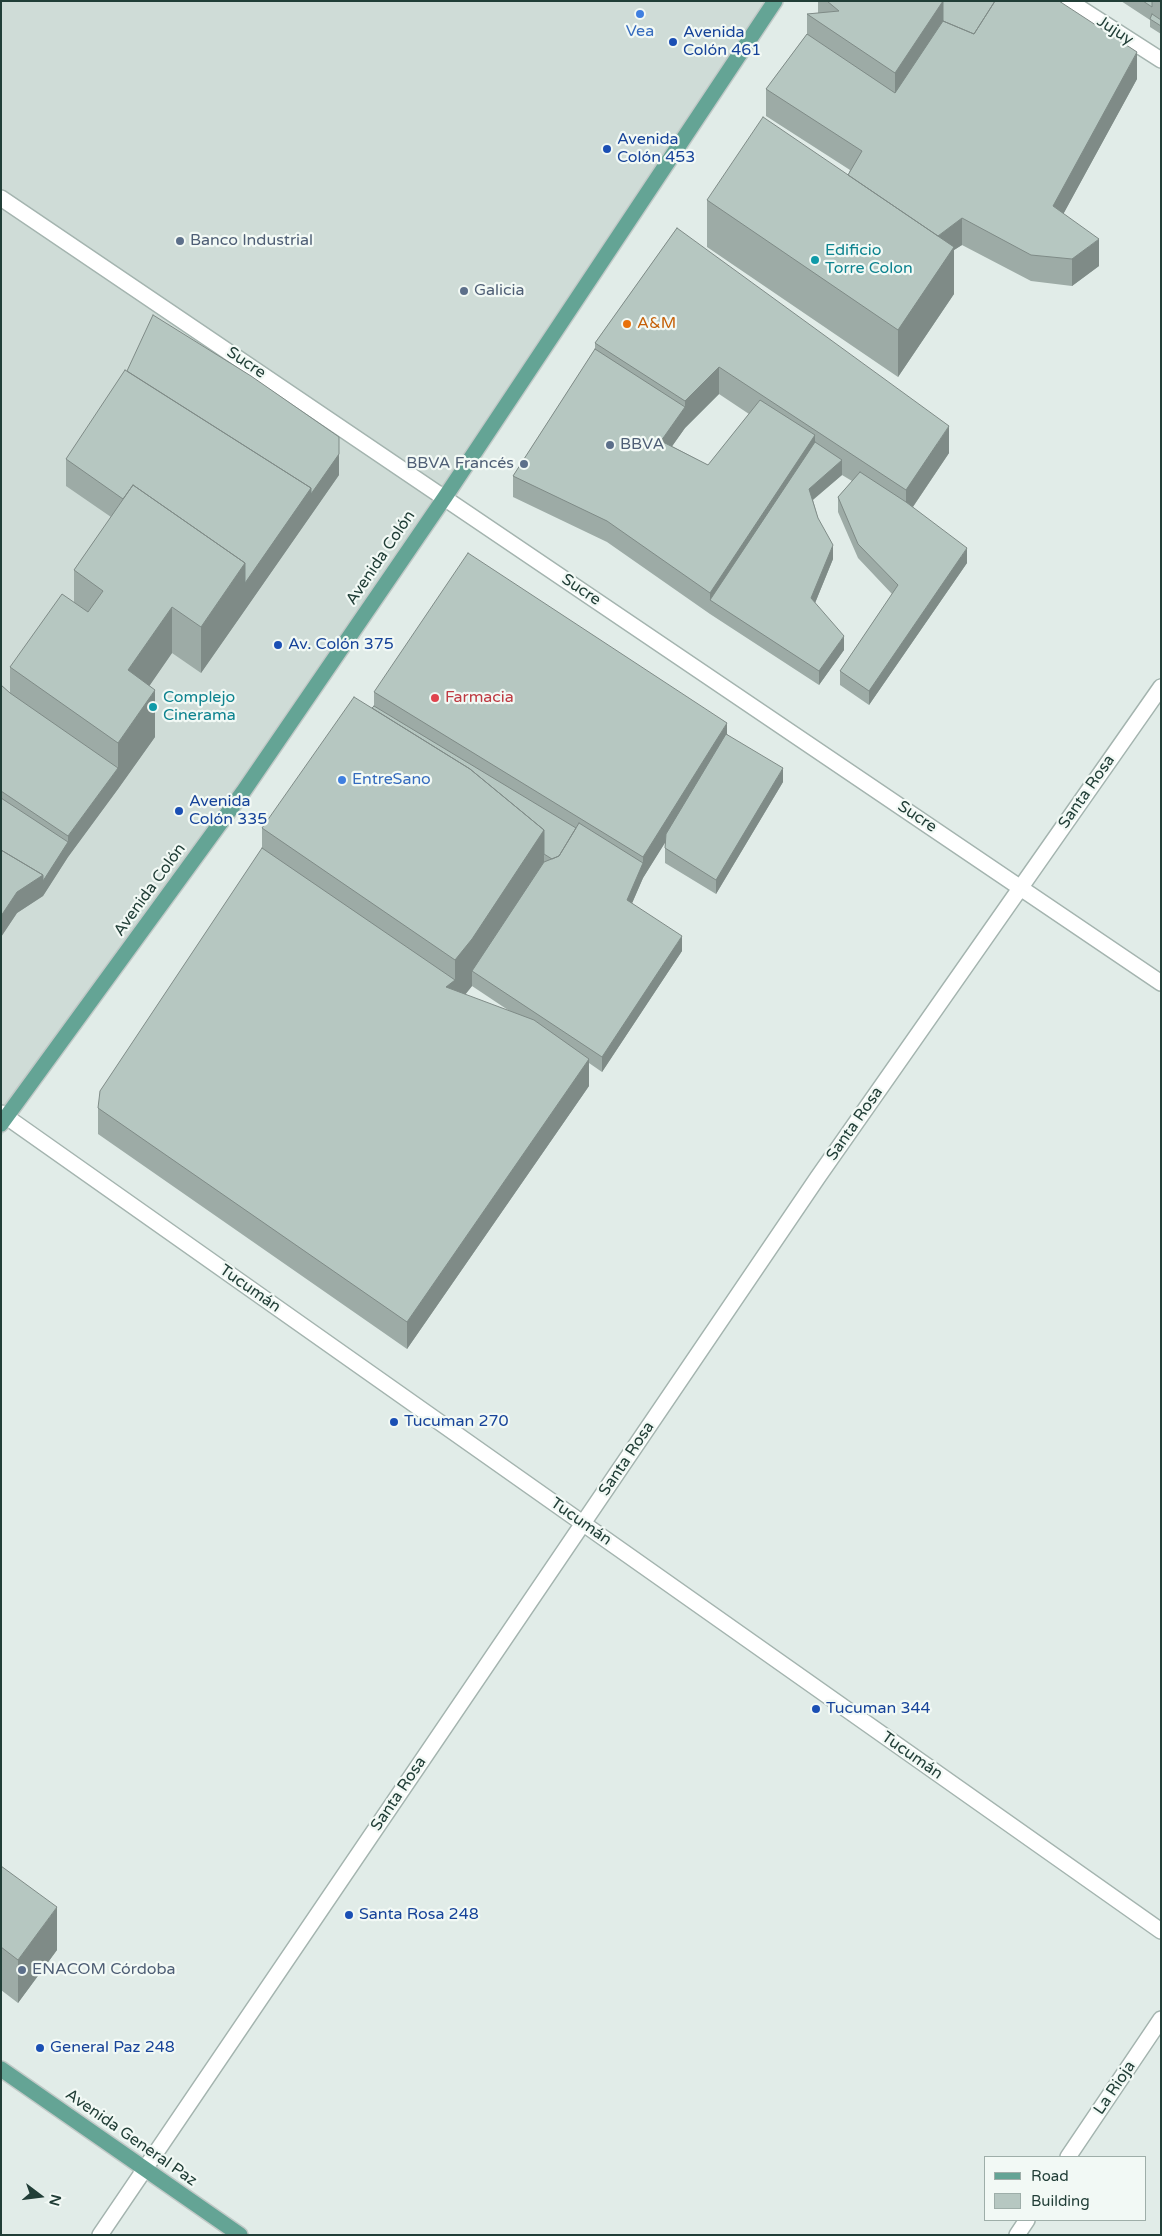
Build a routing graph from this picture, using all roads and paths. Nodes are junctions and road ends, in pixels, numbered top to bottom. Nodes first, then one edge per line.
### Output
1 (775, 1) edge
2 (1069, 1) edge
3 (1161, 60) edge
4 (1, 198) edge
5 (445, 497) junction
6 (1161, 687) edge
7 (1020, 887) junction
8 (1161, 983) edge
9 (3, 1118) edge
10 (583, 1523) junction
11 (1161, 1931) edge
12 (1161, 2018) edge
13 (1, 2070) edge
14 (1069, 2156) edge
15 (145, 2168) junction
16 (1026, 2221) edge
17 (100, 2235) edge
18 (240, 2235) edge
19 (1017, 2235) edge

1 - 5 main road, Avenida Colón
2 - 3 street, Jujuy
4 - 5 street, Sucre
5 - 7 street, Sucre
5 - 9 main road, Avenida Colón
6 - 7 street, Santa Rosa
7 - 8 street, Sucre
7 - 10 street, Santa Rosa
9 - 10 street, Tucumán
10 - 11 street, Tucumán
10 - 15 street, Santa Rosa
12 - 14 street, La Rioja
13 - 15 main road, Avenida General Paz
15 - 17 street, Santa Rosa
15 - 18 main road, Avenida General Paz
16 - 19 street

